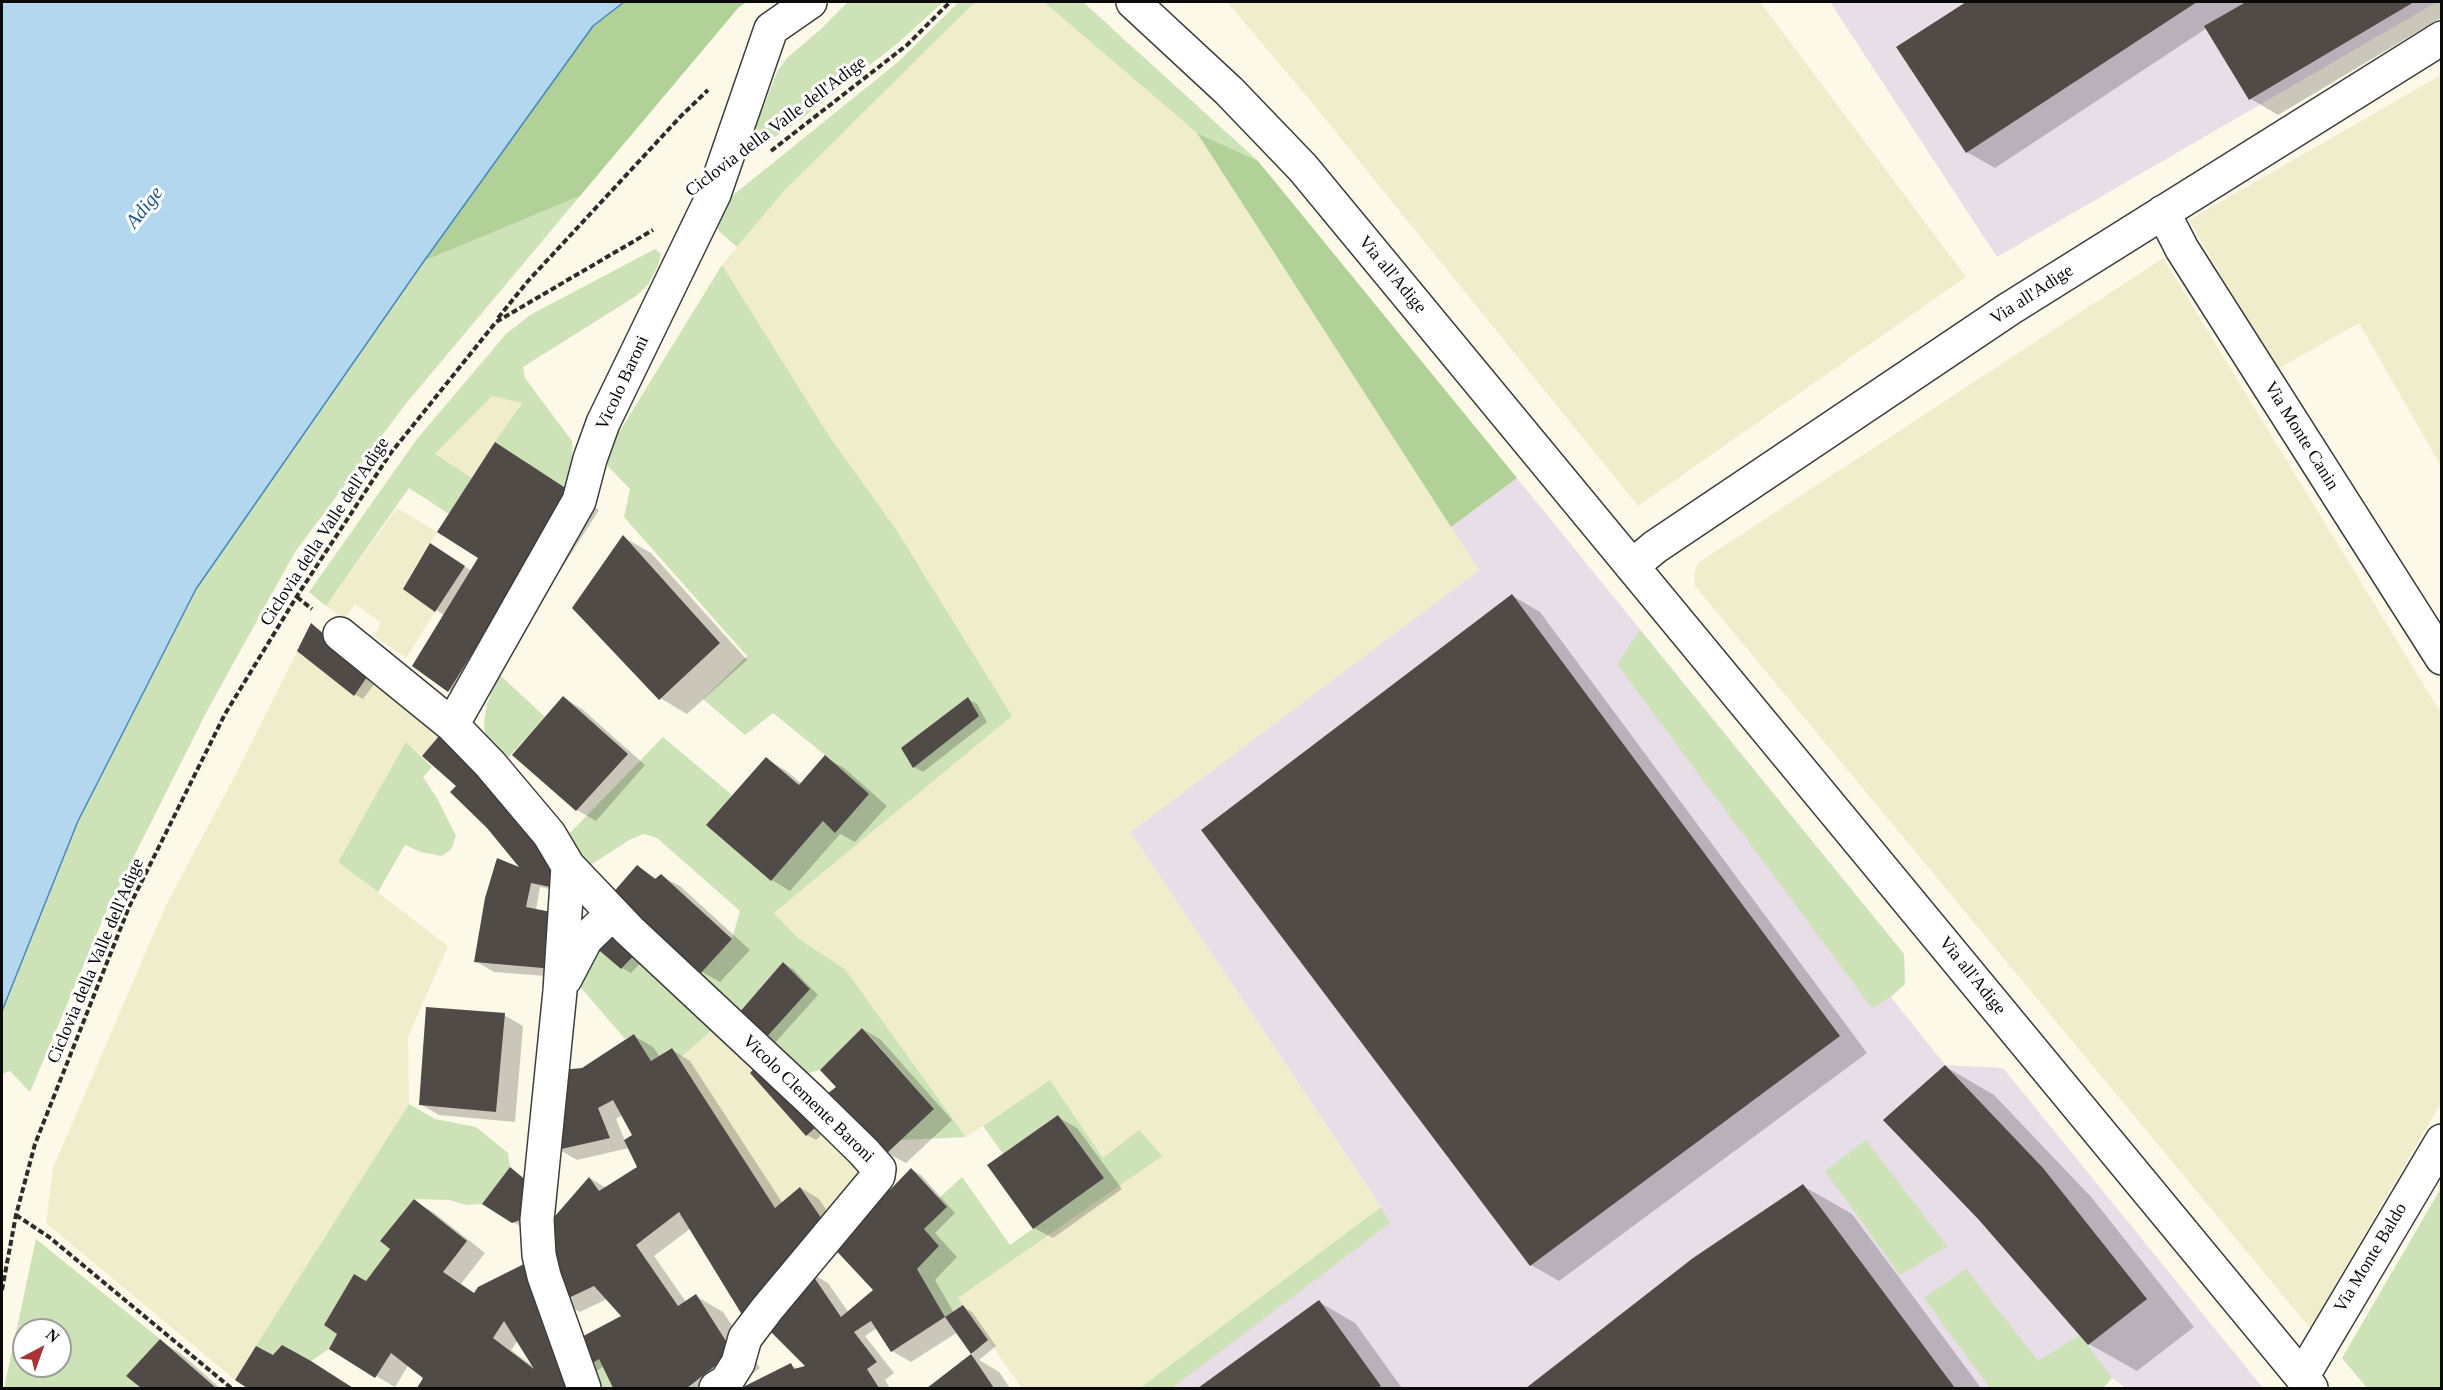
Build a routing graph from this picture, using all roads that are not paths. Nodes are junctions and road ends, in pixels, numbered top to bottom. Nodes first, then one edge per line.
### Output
1 (810, 2) edge
2 (1133, 2) edge
3 (2442, 38) edge
4 (2163, 212) junction
5 (1632, 566) junction
6 (340, 634) dead end
7 (2442, 658) edge
8 (452, 725) junction
9 (568, 866) junction
10 (613, 913) junction
11 (560, 991) junction
12 (2442, 1141) edge
13 (2306, 1383) edge
14 (584, 1389) edge
15 (717, 1389) edge

1 - 8 street, Vicolo Baroni
2 - 5 street, Via all'Adige
3 - 4 street, Via all'Adige
4 - 5 street, Via all'Adige
4 - 7 street, Via Monte Canin
5 - 13 street, Via all'Adige
6 - 8 street, Vicolo Clemente Baroni
8 - 9 street, Vicolo Clemente Baroni
9 - 10 street, Vicolo Clemente Baroni
9 - 11 street
10 - 11 street
10 - 15 street, Vicolo Clemente Baroni
11 - 14 street
12 - 13 street, Via Monte Baldo

